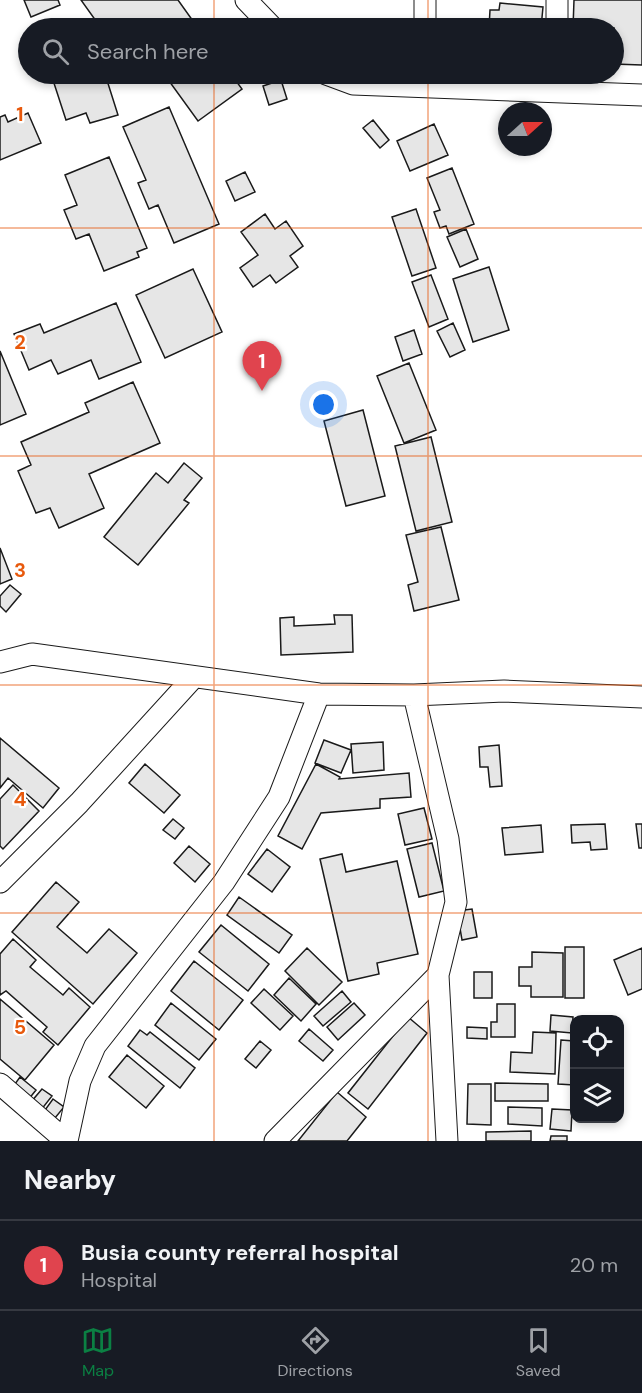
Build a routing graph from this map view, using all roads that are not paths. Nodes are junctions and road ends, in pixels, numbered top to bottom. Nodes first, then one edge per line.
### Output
1 (246, 0) edge
2 (425, 0) edge
3 (557, 0) edge
4 (263, 18) edge
5 (425, 18) edge
6 (557, 18) edge
7 (563, 84) edge
8 (642, 95) edge
9 (0, 662) edge
10 (193, 678) junction
11 (319, 694) junction
12 (414, 695) junction
13 (642, 697) edge
14 (0, 882) edge
15 (438, 975) junction
16 (0, 1084) edge
17 (67, 1141) edge
18 (275, 1141) edge
19 (447, 1141) edge

1 - 4 street
2 - 5 street
3 - 6 street
7 - 8 street
9 - 10 street
10 - 11 street
10 - 14 street
11 - 12 street
11 - 17 street
12 - 13 street
12 - 15 street
15 - 18 street
15 - 19 street
16 - 17 street

